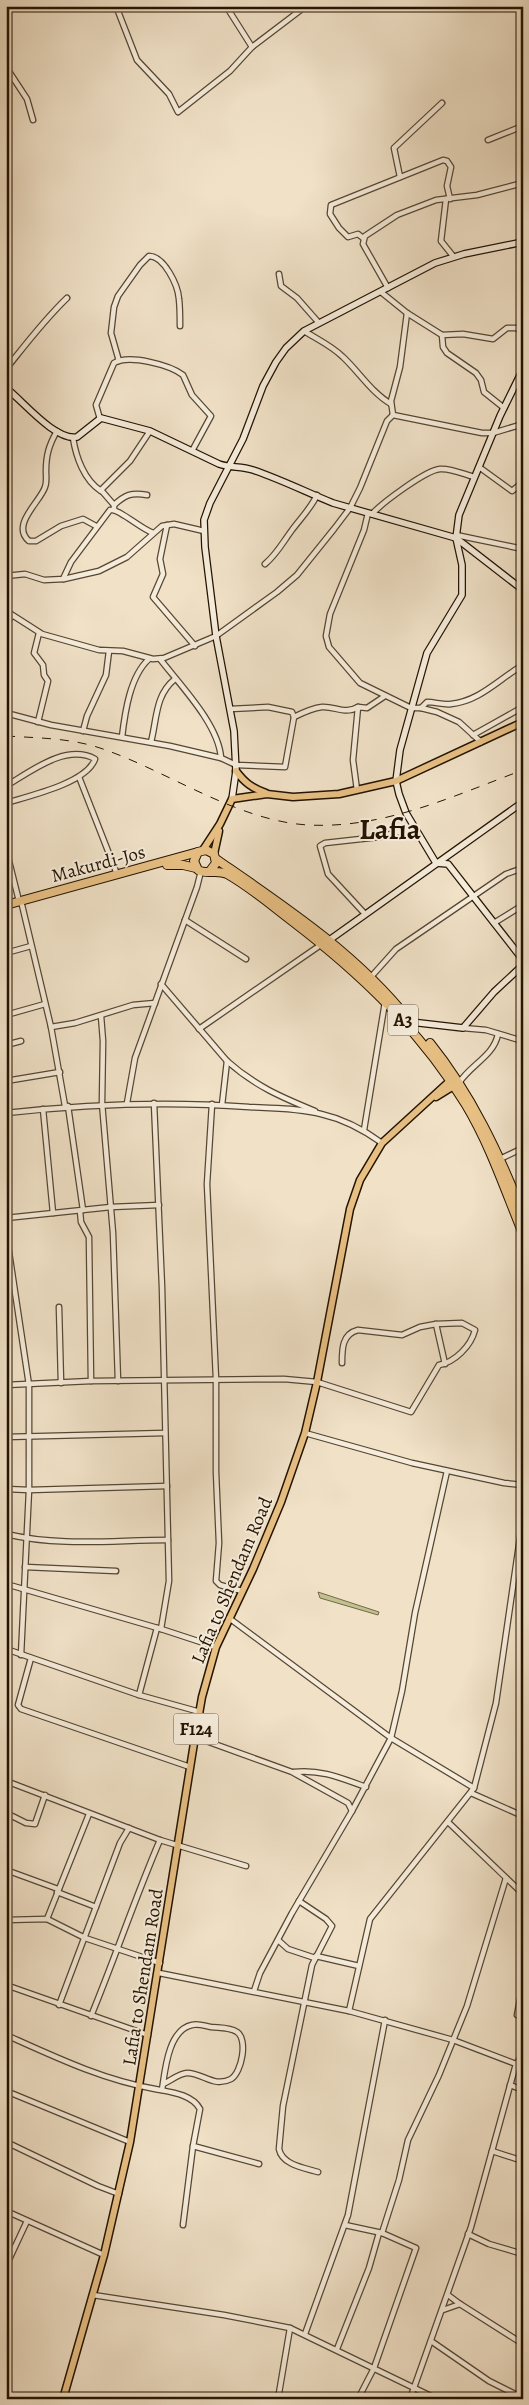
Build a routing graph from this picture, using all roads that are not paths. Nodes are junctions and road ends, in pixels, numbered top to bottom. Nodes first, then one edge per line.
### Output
1 (116, 6) edge
2 (226, 6) edge
3 (306, 6) edge
4 (252, 46) junction
5 (6, 67) edge
6 (442, 103) dead end
7 (34, 120) dead end
8 (523, 126) edge
9 (488, 140) dead end
10 (398, 164) junction
11 (408, 174) junction
12 (400, 177) junction
13 (523, 183) edge
14 (448, 199) junction
15 (363, 238) junction
16 (523, 242) edge
17 (452, 256) junction
18 (279, 274) dead end
19 (388, 288) junction
20 (382, 292) junction
21 (67, 298) dead end
22 (407, 313) junction
23 (318, 323) junction
24 (180, 326) dead end
25 (304, 331) junction
26 (523, 334) edge
27 (442, 335) junction
28 (119, 361) junction
29 (6, 369) edge
30 (523, 369) edge
31 (6, 388) edge
32 (390, 404) junction
33 (504, 408) junction
34 (393, 415) junction
35 (100, 419) junction
36 (523, 424) edge
37 (57, 431) junction
38 (150, 431) junction
39 (493, 433) junction
40 (73, 438) junction
41 (192, 452) junction
42 (229, 467) junction
43 (479, 467) junction
44 (474, 477) junction
45 (523, 482) edge
46 (101, 491) junction
47 (147, 495) dead end
48 (317, 495) junction
49 (114, 507) junction
50 (350, 508) junction
51 (370, 514) junction
52 (167, 525) junction
53 (96, 526) junction
54 (204, 531) junction
55 (153, 532) junction
56 (456, 536) junction
57 (523, 549) edge
58 (265, 564) dead end
59 (6, 576) edge
60 (63, 579) junction
61 (523, 590) edge
62 (6, 612) edge
63 (12, 616) junction
64 (6, 624) edge
65 (39, 632) junction
66 (216, 636) junction
67 (195, 646) junction
68 (109, 651) junction
69 (148, 659) junction
70 (160, 660) junction
71 (523, 665) edge
72 (176, 679) junction
73 (385, 696) junction
74 (358, 707) junction
75 (523, 707) edge
76 (411, 708) junction
77 (421, 708) junction
78 (230, 709) junction
79 (6, 713) edge
80 (294, 717) junction
81 (38, 722) junction
82 (523, 722) edge
83 (83, 731) junction
84 (473, 734) junction
85 (122, 737) junction
86 (151, 742) junction
87 (481, 742) junction
88 (221, 758) junction
89 (236, 768) junction
90 (79, 777) junction
91 (396, 781) junction
92 (6, 786) edge
93 (357, 790) junction
94 (267, 794) junction
95 (232, 798) junction
96 (523, 802) edge
97 (6, 803) edge
98 (220, 824) junction
99 (415, 828) junction
100 (6, 850) edge
101 (201, 851) junction
102 (215, 857) junction
103 (436, 863) junction
104 (523, 868) edge
105 (198, 870) junction
106 (210, 871) junction
107 (117, 874) junction
108 (473, 897) junction
109 (21, 903) junction
110 (6, 905) edge
111 (523, 905) edge
112 (6, 910) edge
113 (365, 914) junction
114 (184, 920) junction
115 (494, 923) junction
116 (325, 942) junction
117 (31, 946) junction
118 (6, 953) edge
119 (246, 959) dead end
120 (523, 960) edge
121 (523, 965) edge
122 (370, 978) junction
123 (161, 984) junction
124 (385, 1001) junction
125 (155, 1003) junction
126 (45, 1004) junction
127 (6, 1016) edge
128 (101, 1016) junction
129 (411, 1022) junction
130 (51, 1027) junction
131 (463, 1028) junction
132 (199, 1029) junction
133 (498, 1034) junction
134 (21, 1041) dead end
135 (523, 1041) edge
136 (6, 1044) edge
137 (227, 1061) junction
138 (60, 1072) junction
139 (456, 1080) junction
140 (6, 1081) edge
141 (127, 1103) junction
142 (154, 1103) junction
143 (102, 1104) junction
144 (212, 1104) junction
145 (222, 1105) junction
146 (67, 1106) junction
147 (43, 1109) junction
148 (6, 1113) edge
149 (322, 1114) junction
150 (364, 1130) junction
151 (382, 1143) junction
152 (523, 1148) edge
153 (500, 1159) junction
154 (159, 1205) junction
155 (111, 1207) junction
156 (81, 1210) junction
157 (53, 1213) junction
158 (523, 1214) edge
159 (6, 1218) edge
160 (6, 1232) edge
161 (523, 1234) edge
162 (59, 1307) dead end
163 (436, 1324) junction
164 (342, 1363) dead end
165 (445, 1364) junction
166 (216, 1379) junction
167 (163, 1380) junction
168 (92, 1381) junction
169 (118, 1381) junction
170 (317, 1382) junction
171 (61, 1383) junction
172 (29, 1384) junction
173 (6, 1385) edge
174 (165, 1433) junction
175 (305, 1433) junction
176 (30, 1436) junction
177 (6, 1437) edge
178 (447, 1471) junction
179 (523, 1485) edge
180 (167, 1486) junction
181 (6, 1489) edge
182 (29, 1490) junction
183 (523, 1517) edge
184 (6, 1534) edge
185 (27, 1539) junction
186 (168, 1540) junction
187 (521, 1540) edge
188 (26, 1567) junction
189 (116, 1571) dead end
190 (6, 1584) edge
191 (26, 1589) junction
192 (242, 1591) junction
193 (229, 1618) junction
194 (159, 1628) junction
195 (216, 1647) junction
196 (6, 1650) edge
197 (21, 1655) junction
198 (31, 1658) junction
199 (139, 1695) junction
200 (200, 1712) junction
201 (195, 1737) junction
202 (391, 1738) junction
203 (190, 1767) junction
204 (292, 1772) junction
205 (6, 1781) edge
206 (366, 1787) junction
207 (474, 1788) junction
208 (471, 1793) junction
209 (45, 1795) junction
210 (352, 1811) junction
211 (6, 1813) edge
212 (89, 1814) junction
213 (523, 1816) edge
214 (448, 1822) junction
215 (129, 1828) junction
216 (160, 1840) junction
217 (178, 1846) junction
218 (246, 1866) dead end
219 (6, 1870) edge
220 (506, 1878) junction
221 (523, 1886) edge
222 (57, 1890) junction
223 (521, 1892) edge
224 (299, 1901) junction
225 (96, 1907) junction
226 (47, 1919) junction
227 (6, 1920) edge
228 (85, 1938) junction
229 (278, 1940) junction
230 (119, 1949) junction
231 (315, 1957) junction
232 (160, 1963) junction
233 (359, 1966) junction
234 (159, 1973) junction
235 (523, 1984) edge
236 (6, 1985) edge
237 (254, 1991) junction
238 (304, 2001) junction
239 (59, 2005) junction
240 (350, 2011) junction
241 (517, 2015) dead end
242 (90, 2016) junction
243 (385, 2020) junction
244 (6, 2035) edge
245 (148, 2035) junction
246 (453, 2040) junction
247 (523, 2055) edge
248 (516, 2064) junction
249 (163, 2084) junction
250 (510, 2085) junction
251 (140, 2086) junction
252 (162, 2090) junction
253 (523, 2090) edge
254 (6, 2091) edge
255 (6, 2142) edge
256 (130, 2142) junction
257 (193, 2146) junction
258 (492, 2150) junction
259 (523, 2161) edge
260 (259, 2164) dead end
261 (318, 2172) dead end
262 (119, 2194) junction
263 (6, 2211) edge
264 (27, 2222) junction
265 (183, 2225) dead end
266 (345, 2225) junction
267 (381, 2233) junction
268 (468, 2234) junction
269 (523, 2254) edge
270 (104, 2255) junction
271 (6, 2266) edge
272 (93, 2295) junction
273 (448, 2295) junction
274 (460, 2304) junction
275 (443, 2310) junction
276 (290, 2328) junction
277 (305, 2334) junction
278 (431, 2341) junction
279 (523, 2344) edge
280 (337, 2349) junction
281 (374, 2368) junction
282 (414, 2389) junction
283 (523, 2398) edge
284 (63, 2399) edge
285 (278, 2399) edge
286 (358, 2399) edge
287 (410, 2399) edge
288 (436, 2399) edge

1 - 4 street
2 - 4 street
3 - 4 street
5 - 7 street
6 - 10 street
8 - 9 street
10 - 11 street
10 - 12 street
11 - 12 street
11 - 14 street
12 - 15 street
13 - 14 street
14 - 15 street
14 - 17 street
15 - 19 street
16 - 17 street
17 - 19 street
18 - 23 street
19 - 20 street
20 - 22 street
20 - 23 street
21 - 29 street
22 - 27 street
22 - 32 street
23 - 25 street
24 - 28 street
25 - 32 street
25 - 42 street
26 - 27 street
27 - 33 street
28 - 35 street
28 - 41 street
30 - 33 street
31 - 37 street
32 - 34 street
33 - 39 street
34 - 39 street
34 - 50 street
35 - 38 street
35 - 40 street
36 - 39 street
37 - 40 street
37 - 53 street
38 - 41 street
38 - 46 street
39 - 43 street
40 - 46 street
41 - 42 street
42 - 48 street
42 - 54 street
43 - 44 street
43 - 45 street
44 - 51 street
44 - 56 street
46 - 49 street
47 - 49 street
48 - 50 street
48 - 58 street
49 - 53 street
49 - 55 street
50 - 51 street
50 - 66 street
51 - 56 street
51 - 73 street
52 - 54 street
52 - 55 street
52 - 67 street
53 - 60 street
54 - 66 street
55 - 60 street
56 - 57 street
56 - 61 street
56 - 76 street
59 - 60 street
62 - 63 street
63 - 64 street
63 - 65 street
65 - 68 street
65 - 81 street
66 - 67 street
66 - 78 street
67 - 70 street
68 - 69 street
68 - 83 street
69 - 70 street
69 - 85 street
70 - 72 street
71 - 77 street
72 - 86 street
72 - 88 street
73 - 74 street
73 - 76 street
74 - 80 street
74 - 93 street
75 - 84 street
76 - 77 street
76 - 91 street
77 - 84 street
78 - 80 street
78 - 89 street
79 - 81 street
80 - 89 street
81 - 83 street
82 - 87 main road
83 - 85 street
84 - 87 street
85 - 86 street
86 - 88 street
87 - 91 main road
88 - 89 street
89 - 94 main road
89 - 95 street
90 - 92 street
90 - 97 street
90 - 107 street
91 - 93 main road
91 - 99 street
93 - 94 main road
94 - 95 main road
95 - 98 main road
96 - 103 street
98 - 101 main road
98 - 102 main road
99 - 103 street
99 - 113 street
100 - 109 street
101 - 102 highway, A3
101 - 105 highway
101 - 107 highway, Makurdi-Jos / A3
102 - 106 highway
102 - 116 highway, A3
103 - 108 street
103 - 113 street
104 - 108 street
105 - 106 highway, A3
105 - 109 highway, Makurdi-Jos / A3
105 - 114 street
106 - 116 highway, A3
107 - 109 highway, Makurdi-Jos / A3
108 - 115 street
108 - 122 street
109 - 110 highway, Makurdi-Jos / A3
109 - 112 highway, Makurdi-Jos / A3
109 - 117 street
111 - 115 street
113 - 116 street
114 - 119 street
114 - 123 street
115 - 120 street
116 - 122 highway, A3
116 - 124 highway, A3
116 - 132 street
117 - 118 street
117 - 126 street
121 - 131 street
122 - 129 highway, A3
123 - 125 street
123 - 132 street
124 - 139 highway, A3
124 - 150 street
125 - 128 street
125 - 141 street
126 - 127 street
126 - 130 street
128 - 130 street
128 - 143 street
129 - 131 street
129 - 139 highway, A3
130 - 138 street
131 - 133 street
132 - 137 street
133 - 135 street
133 - 139 street
134 - 136 street
137 - 145 street
137 - 149 street
138 - 140 street
138 - 146 street
139 - 151 main road, Lafia to Shendam Road / F124
139 - 153 highway, A3
139 - 161 highway, A3
141 - 142 street
141 - 143 street
142 - 144 street
142 - 154 street
143 - 146 street
143 - 155 street
144 - 145 street
144 - 166 street
145 - 149 street
146 - 147 street
146 - 156 street
147 - 148 street
147 - 157 street
149 - 150 street
150 - 151 street
151 - 170 main road, Lafia to Shendam Road / F124
152 - 153 street
153 - 158 highway, A3
154 - 155 street
154 - 167 street
155 - 156 street
155 - 169 street
156 - 157 street
156 - 168 street
157 - 159 street
160 - 172 street
162 - 171 street
163 - 164 street
163 - 165 street
163 - 165 street
165 - 170 street
166 - 167 street
166 - 170 street
166 - 192 street
167 - 169 street
167 - 174 street
168 - 169 street
168 - 171 street
170 - 175 main road, Lafia to Shendam Road / F124
171 - 172 street
172 - 173 street
172 - 176 street
174 - 176 street
174 - 180 street
175 - 178 street
175 - 192 main road, Lafia to Shendam Road / F124
176 - 177 street
176 - 182 street
178 - 179 street
178 - 202 street
180 - 182 street
180 - 186 street
181 - 182 street
182 - 185 street
183 - 187 street
184 - 185 street
185 - 186 street
185 - 188 street
186 - 194 street
187 - 207 street
188 - 189 street
188 - 191 street
190 - 191 street
191 - 194 street
191 - 197 street
192 - 193 main road, Lafia to Shendam Road / F124
193 - 195 main road, Lafia to Shendam Road / F124
193 - 202 street
194 - 195 street
194 - 199 street
195 - 200 main road, Lafia to Shendam Road / F124
196 - 197 street
197 - 198 street
198 - 199 street
198 - 203 street
199 - 200 street
200 - 201 main road, Lafia to Shendam Road / F124
201 - 203 main road, Lafia to Shendam Road / F124
201 - 204 street
202 - 206 street
202 - 207 street
203 - 217 main road, Lafia to Shendam Road / F124
204 - 206 street
204 - 210 street
205 - 209 street
206 - 210 street
207 - 208 street
208 - 213 street
208 - 214 street
209 - 211 street
209 - 212 street
210 - 224 street
212 - 215 street
212 - 222 street
214 - 220 street
214 - 233 street
215 - 216 street
215 - 225 street
216 - 217 street
216 - 230 street
217 - 218 street
217 - 232 main road, Lafia to Shendam Road / F124
219 - 222 street
220 - 223 street
220 - 246 street
221 - 223 street
222 - 225 street
222 - 226 street
224 - 229 street
224 - 231 street
225 - 228 street
226 - 227 street
226 - 228 street
228 - 230 street
228 - 239 street
229 - 231 street
229 - 237 street
230 - 232 street
230 - 242 street
231 - 233 street
231 - 238 street
232 - 234 main road, Lafia to Shendam Road / F124
233 - 240 street
234 - 237 street
234 - 245 main road, Lafia to Shendam Road / F124
235 - 241 street
236 - 239 street
237 - 238 street
238 - 240 street
238 - 261 street
239 - 242 street
240 - 243 street
242 - 245 street
243 - 246 street
243 - 266 street
244 - 251 street
245 - 251 main road, Lafia to Shendam Road / F124
246 - 248 street
246 - 267 street
247 - 248 street
248 - 250 street
249 - 249 street
249 - 252 street
250 - 253 street
250 - 258 street
251 - 252 street
251 - 256 main road, Lafia to Shendam Road / F124
252 - 257 street
254 - 256 street
255 - 262 street
256 - 262 main road, Lafia to Shendam Road / F124
257 - 260 street
257 - 265 street
258 - 259 street
258 - 268 street
262 - 270 main road, Lafia to Shendam Road / F124
263 - 264 street
264 - 270 street
264 - 271 street
266 - 267 street
266 - 277 street
267 - 280 street
267 - 281 street
268 - 269 street
268 - 273 street
270 - 272 main road, Lafia to Shendam Road / F124
272 - 276 street
272 - 284 main road, Lafia to Shendam Road / F124
273 - 274 street
273 - 275 street
274 - 275 street
274 - 279 street
275 - 278 street
276 - 277 street
276 - 285 street
277 - 280 street
278 - 282 street
278 - 283 street
280 - 281 street
281 - 282 street
281 - 286 street
282 - 287 street
282 - 288 street

